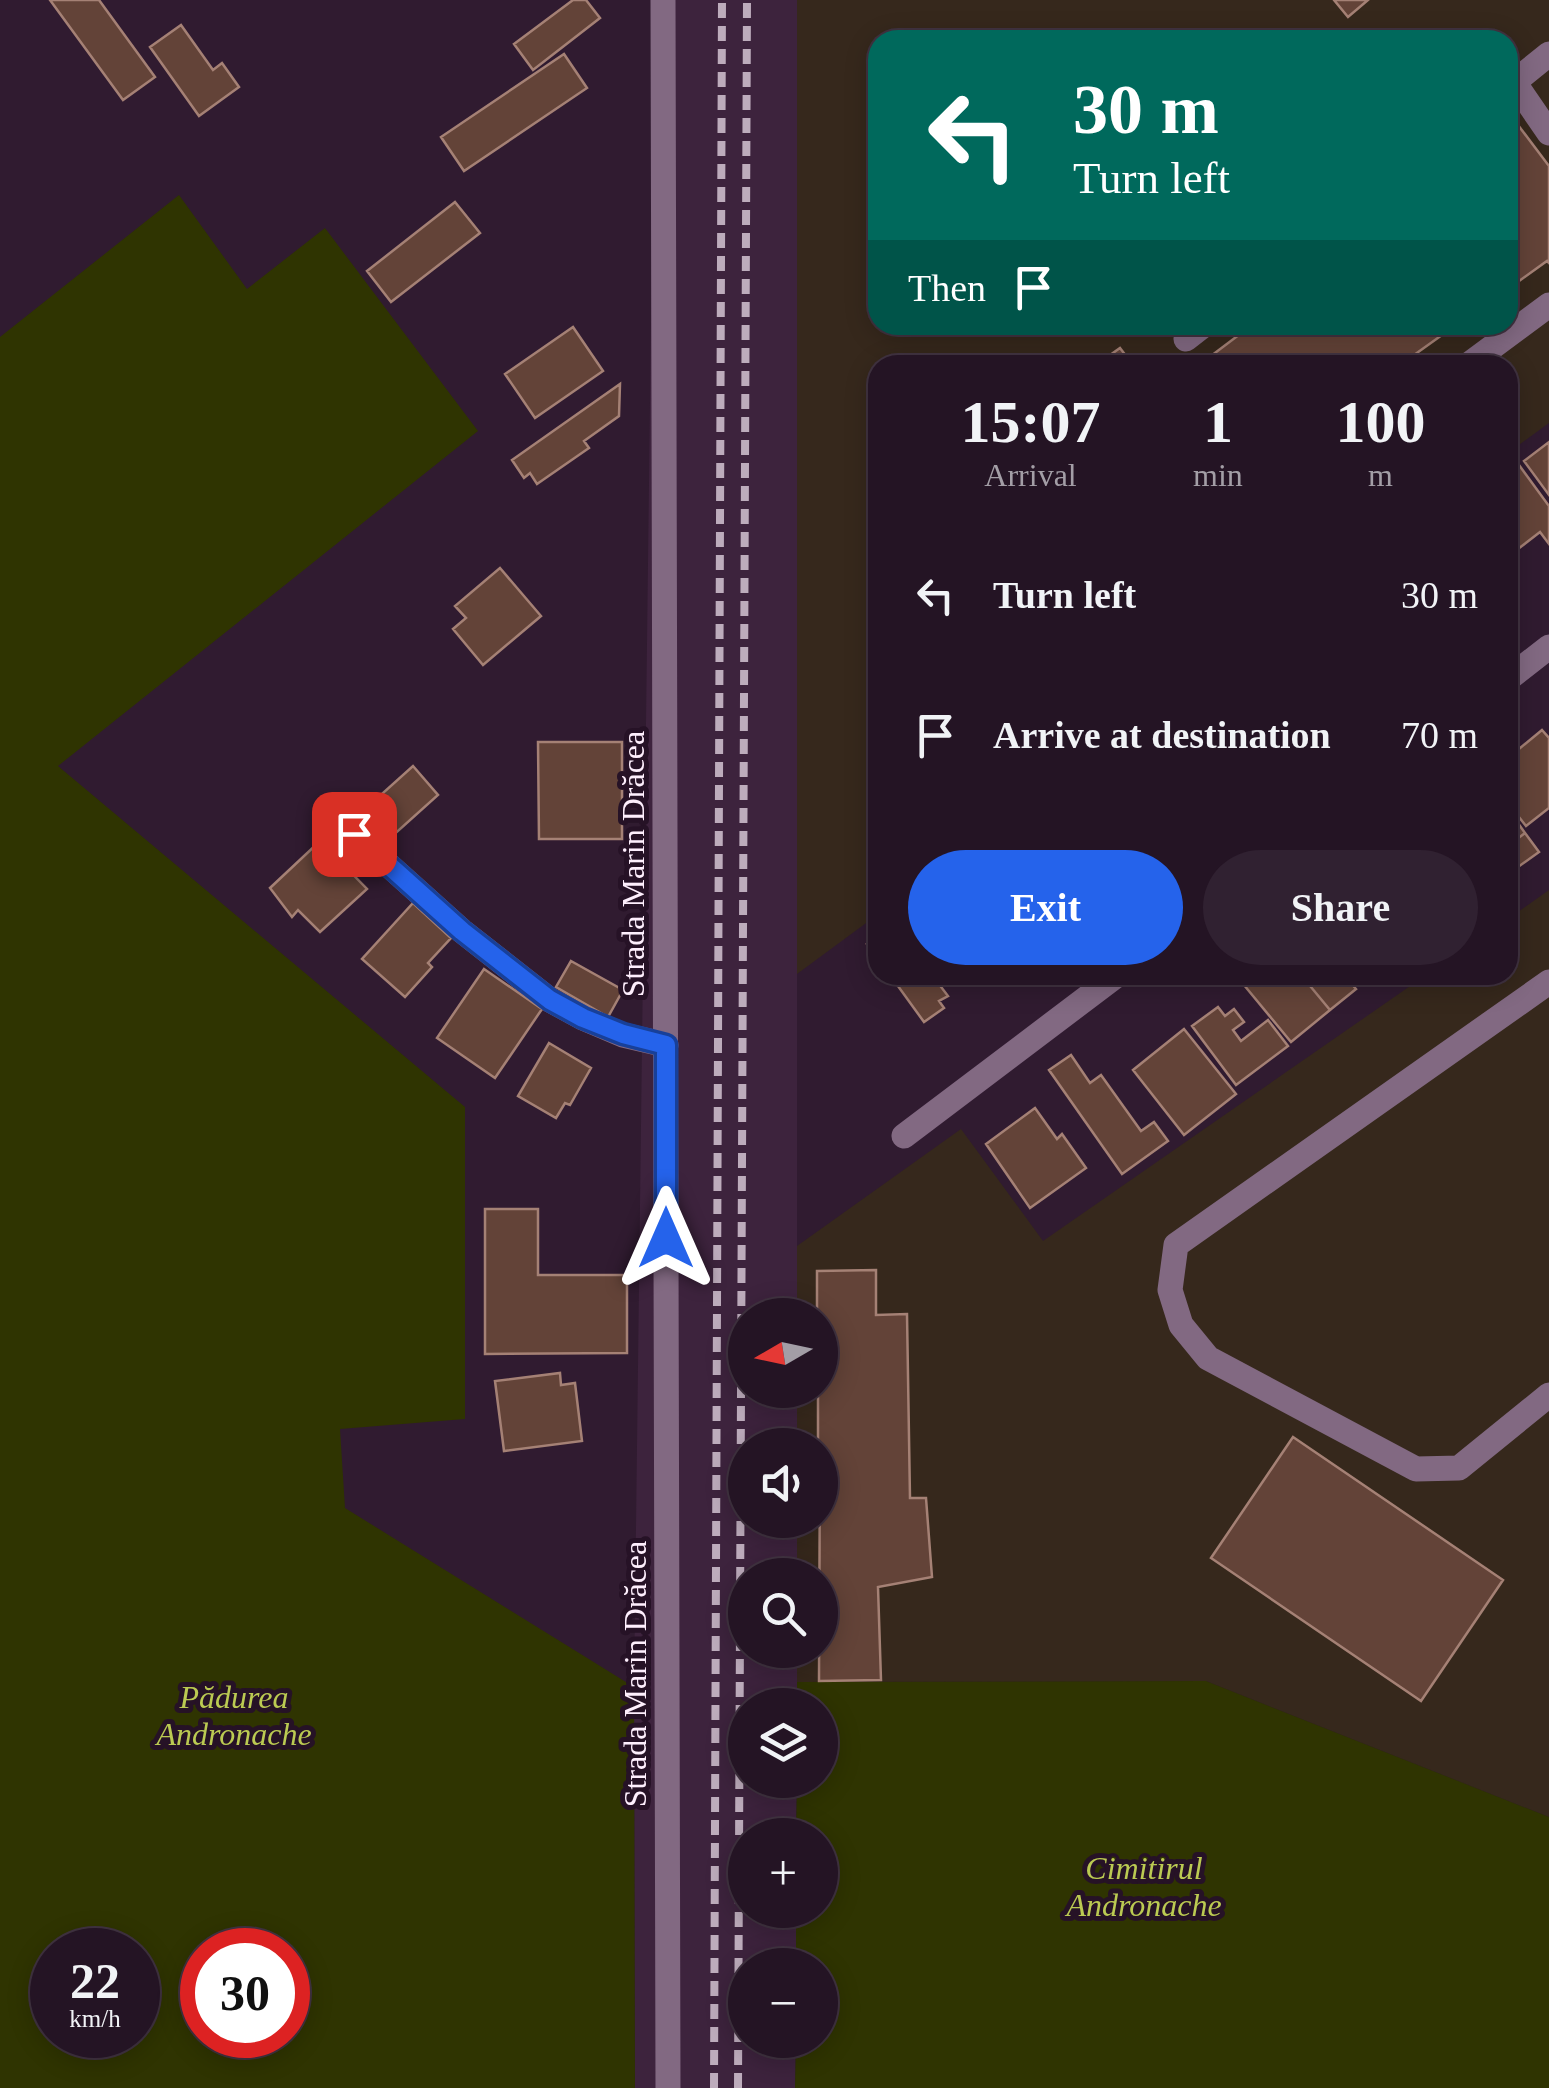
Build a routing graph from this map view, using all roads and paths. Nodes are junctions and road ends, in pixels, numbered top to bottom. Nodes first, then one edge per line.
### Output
1 (664, 0) edge
2 (1549, 54) edge
3 (1518, 78) edge
4 (1518, 93) edge
5 (1549, 133) edge
6 (1549, 305) edge
7 (1518, 328) edge
8 (1508, 335) edge
9 (1482, 355) edge
10 (1549, 647) edge
11 (1518, 670) edge
12 (354, 834) dead end
13 (1549, 982) edge
14 (1104, 985) edge
15 (666, 1045) junction
16 (904, 1136) dead end
17 (1549, 1396) edge
18 (668, 2088) edge

1 - 15 street, Strada Marin Drăcea
2 - 3 street
4 - 5 street
6 - 7 street
8 - 9 street
10 - 11 street
12 - 15 street
13 - 17 street
14 - 16 street
15 - 18 street, Strada Marin Drăcea

